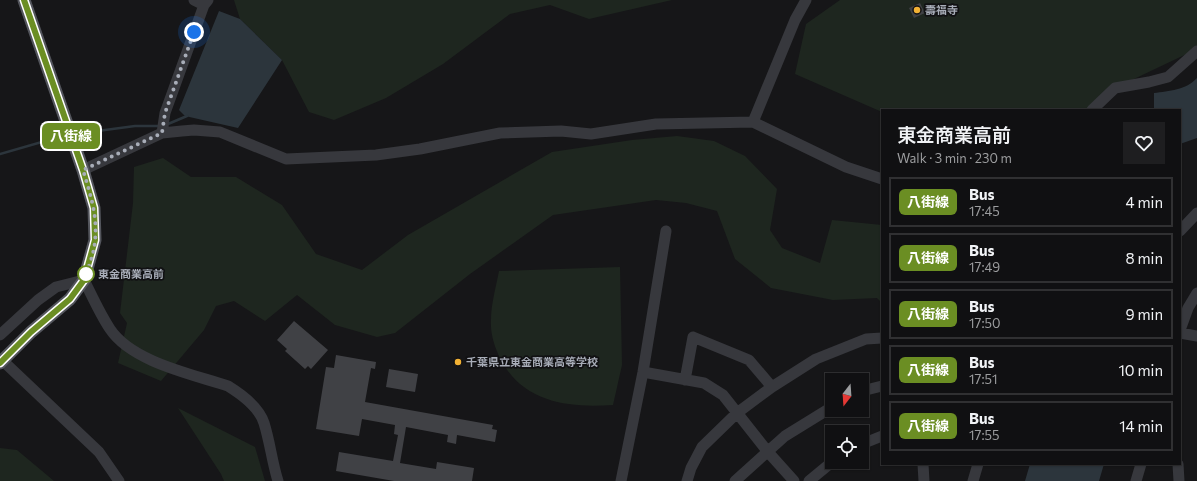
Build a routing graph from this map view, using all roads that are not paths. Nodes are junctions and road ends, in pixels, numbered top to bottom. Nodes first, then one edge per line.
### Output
1 (24, 0) edge
2 (194, 0) edge
3 (806, 0) edge
4 (206, 3) edge
5 (1197, 51) edge
6 (1093, 109) edge
7 (753, 122) junction
8 (162, 133) junction
9 (83, 170) junction
10 (881, 179) edge
11 (1197, 213) edge
12 (1181, 230) edge
13 (666, 231) dead end
14 (84, 280) junction
15 (1197, 293) edge
16 (1181, 327) edge
17 (1181, 333) edge
18 (0, 334) edge
19 (1197, 336) edge
20 (881, 338) edge
21 (1, 362) edge
22 (643, 372) junction
23 (685, 380) junction
24 (881, 386) edge
25 (772, 387) junction
26 (869, 389) edge
27 (825, 411) edge
28 (737, 413) junction
29 (881, 436) edge
30 (869, 441) edge
31 (768, 452) junction
32 (923, 465) edge
33 (978, 465) edge
34 (1140, 465) edge
35 (1178, 465) edge
36 (825, 468) edge
37 (119, 481) edge
38 (278, 481) edge
39 (621, 481) edge
40 (686, 481) edge
41 (735, 481) edge
42 (794, 481) edge
43 (809, 481) edge
44 (924, 481) edge
45 (973, 481) edge
46 (1136, 481) edge
47 (1179, 481) edge

1 - 9 main road
2 - 4 street
3 - 7 street
4 - 8 street
5 - 6 street
7 - 8 street
7 - 10 street
8 - 9 street
9 - 14 main road
11 - 12 street
13 - 22 street
14 - 18 street
14 - 21 main road
14 - 38 street
15 - 16 street
17 - 19 street
20 - 25 street
21 - 37 street
22 - 23 street
22 - 39 street
23 - 25 street
23 - 28 street
24 - 26 street
25 - 28 street
27 - 31 street
28 - 31 street
28 - 40 street
29 - 30 street
31 - 41 street
31 - 42 street
32 - 44 street
33 - 45 street
34 - 46 street
35 - 47 street
36 - 43 street

